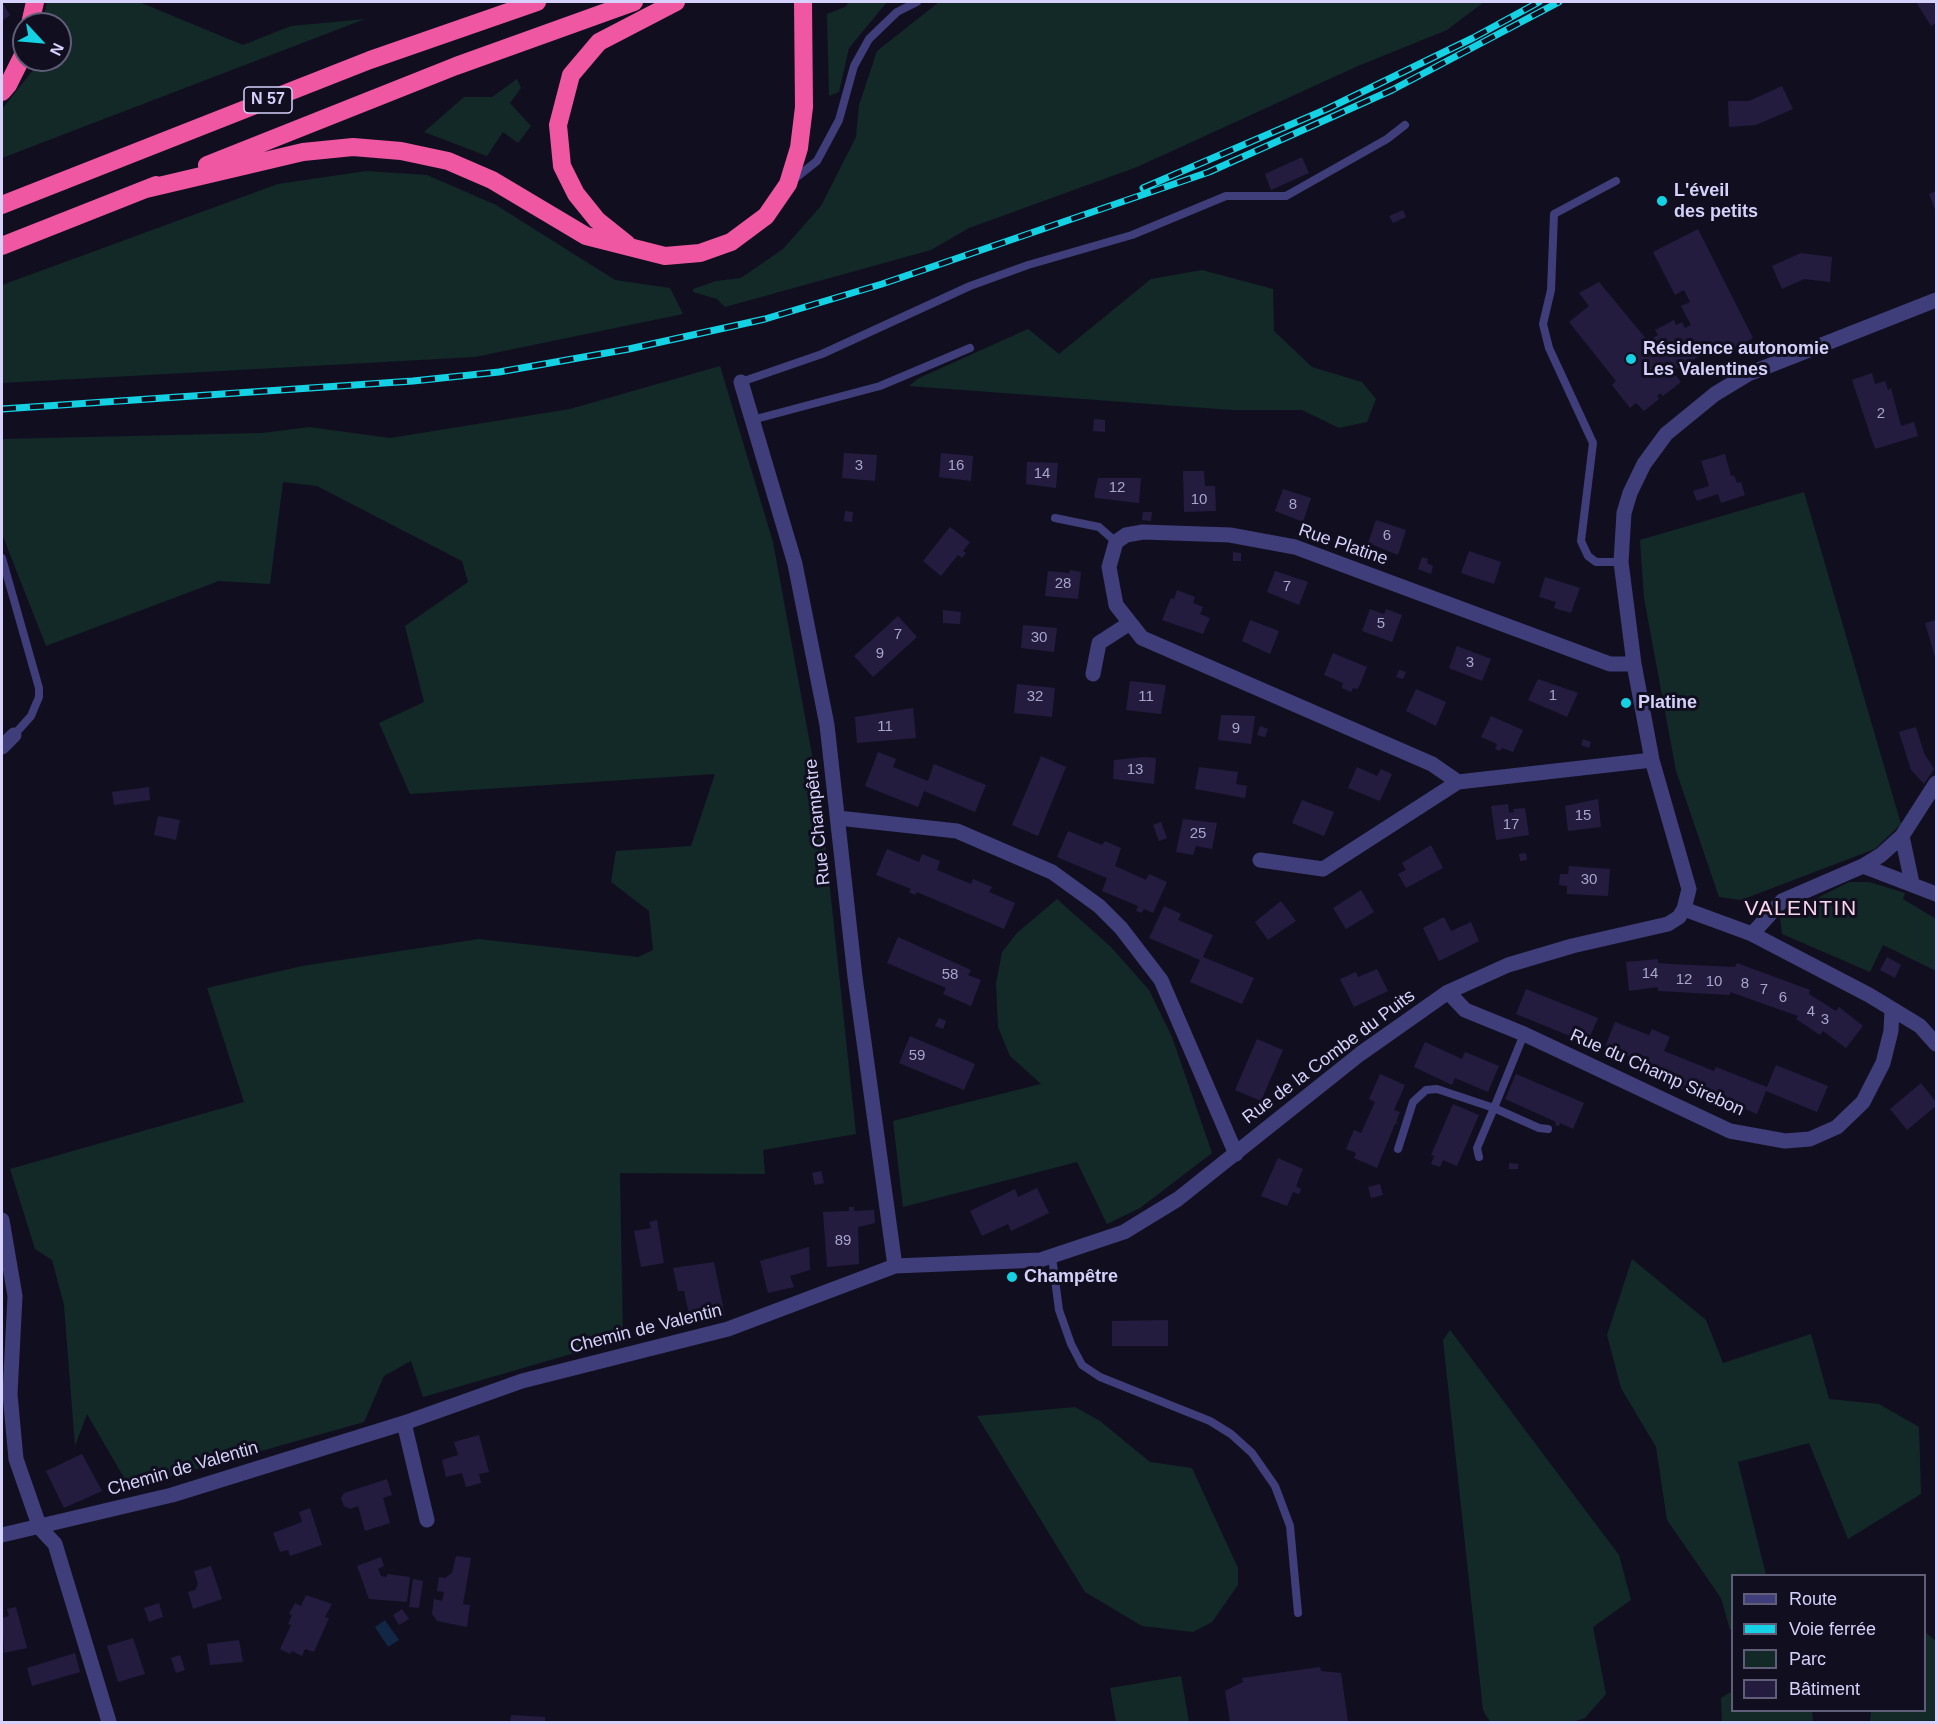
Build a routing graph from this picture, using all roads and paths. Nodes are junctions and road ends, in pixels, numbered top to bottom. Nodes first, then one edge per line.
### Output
1 (537, 2) edge
2 (634, 2) edge
3 (676, 2) edge
4 (803, 2) edge
5 (917, 2) edge
6 (14, 72) edge
7 (2, 92) edge
8 (1405, 125) dead end
9 (1616, 181) dead end
10 (788, 184) junction
11 (146, 189) junction
12 (2, 205) edge
13 (2, 246) edge
14 (635, 250) junction
15 (1936, 300) edge
16 (970, 348) dead end
17 (741, 382) joint
18 (752, 420) junction
19 (1054, 518) dead end
20 (1116, 542) junction
21 (2, 558) edge
22 (1621, 562) junction
23 (1130, 623) junction
24 (1634, 664) junction
25 (1093, 674) dead end
26 (14, 735) joint
27 (2, 747) edge
28 (1652, 760) junction
29 (1458, 782) junction
30 (1936, 783) edge
31 (838, 818) junction
32 (1902, 836) junction
33 (1260, 861) dead end
34 (1863, 866) junction
35 (1912, 883) junction
36 (1936, 894) edge
37 (1684, 909) junction
38 (1752, 934) junction
39 (1448, 993) junction
40 (1892, 1010) junction
41 (1524, 1034) junction
42 (1936, 1044) edge
43 (1494, 1108) junction
44 (1548, 1129) dead end
45 (1398, 1149) dead end
46 (1236, 1154) junction
47 (1479, 1157) dead end
48 (2, 1220) edge
49 (1052, 1257) junction
50 (896, 1266) junction
51 (404, 1423) junction
52 (427, 1520) dead end
53 (40, 1528) junction
54 (2, 1535) edge
55 (1298, 1613) dead end
56 (109, 1722) edge

1 - 12 highway, N 57
2 - 11 highway, N 57
3 - 14 highway
4 - 10 highway
5 - 10 lane
6 - 7 highway
8 - 17 lane
9 - 22 lane
10 - 14 highway
11 - 13 highway, N 57
11 - 14 highway
15 - 22 street
16 - 18 lane
17 - 18 street, Rue Champêtre
18 - 31 street, Rue Champêtre
19 - 20 lane
20 - 23 street
20 - 24 street, Rue Platine
21 - 26 lane
22 - 24 street
23 - 25 street
23 - 29 street
24 - 28 street
26 - 27 street
28 - 29 street
28 - 37 street
29 - 33 street
30 - 32 street
31 - 46 street
31 - 50 street, Rue Champêtre
32 - 34 street
32 - 35 street
34 - 35 street
34 - 38 street
35 - 36 street
37 - 38 street
37 - 39 street, Rue de la Combe du Puits
38 - 40 street
39 - 41 street, Rue du Champ Sirebon
39 - 46 street, Rue de la Combe du Puits
40 - 41 street, Rue du Champ Sirebon
40 - 42 street
41 - 43 lane
43 - 44 lane
43 - 45 lane
43 - 47 lane
46 - 49 street, Rue de la Combe du Puits
48 - 53 street
49 - 50 street, Rue de la Combe du Puits
49 - 55 lane
50 - 51 street, Chemin de Valentin
51 - 52 street
51 - 53 street, Chemin de Valentin
53 - 54 street, Chemin de Valentin
53 - 56 street

